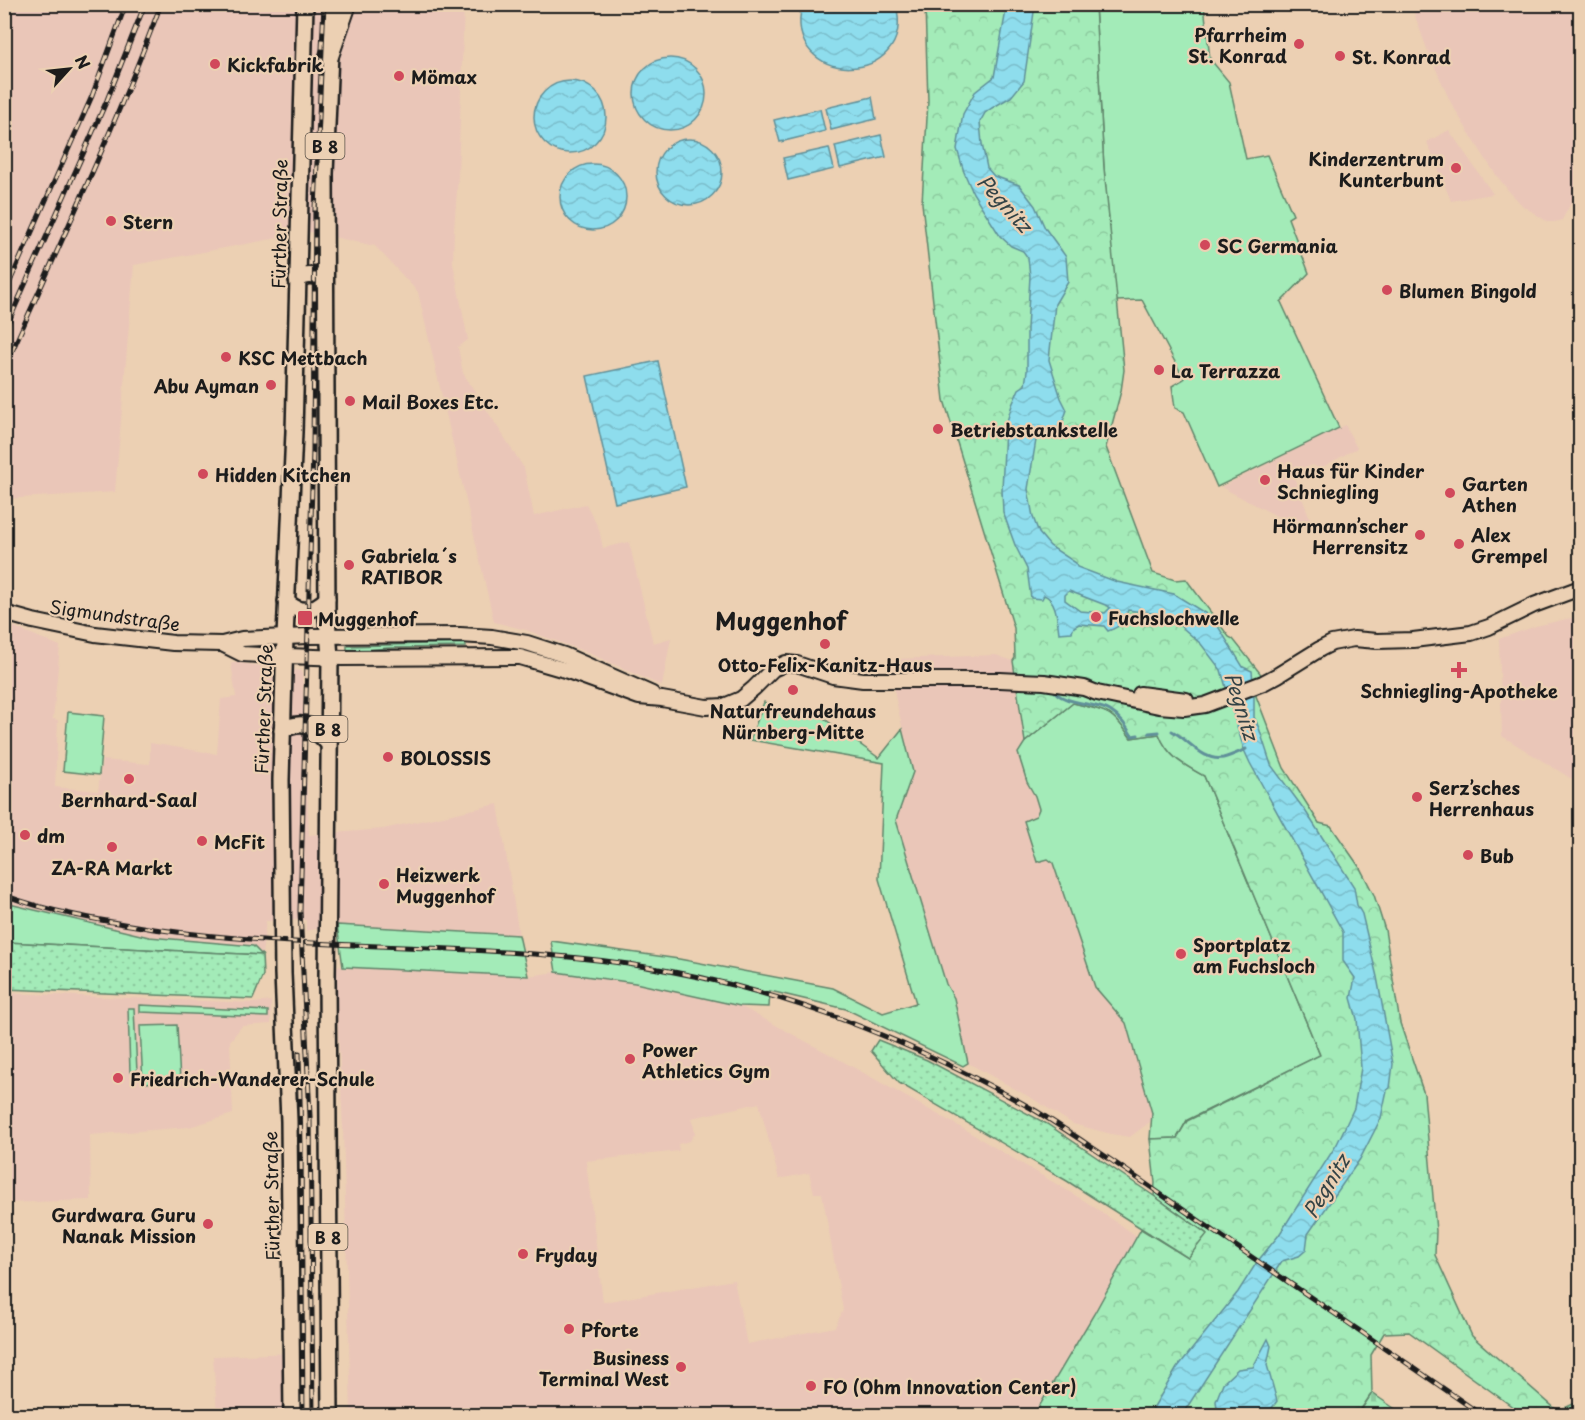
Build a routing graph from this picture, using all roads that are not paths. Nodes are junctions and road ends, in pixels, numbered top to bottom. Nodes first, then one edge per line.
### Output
1 (305, 4) edge
2 (332, 4) edge
3 (347, 4) edge
4 (329, 56) junction
5 (299, 201) junction
6 (325, 201) junction
7 (297, 280) junction
8 (324, 283) junction
9 (1581, 588) edge
10 (1581, 598) edge
11 (327, 599) junction
12 (1552, 599) junction
13 (286, 601) junction
14 (4, 613) edge
15 (328, 636) junction
16 (285, 637) junction
17 (222, 644) junction
18 (284, 656) junction
19 (330, 657) junction
20 (662, 699) junction
21 (282, 730) junction
22 (328, 743) junction
23 (292, 1416) edge
24 (330, 1416) edge

1 - 5 main road, Fürther Straße / B 8
2 - 4 main road, B 8
3 - 4 highway
4 - 6 main road, B 8
5 - 6 main road
5 - 7 main road, Fürther Straße / B 8
6 - 8 main road, B 8
7 - 8 main road
7 - 13 main road, Fürther Straße / B 8
8 - 11 main road, B 8
9 - 12 main road
10 - 12 main road
11 - 13 main road
11 - 15 main road, B 8
12 - 20 main road
13 - 16 main road, Fürther Straße / B 8
14 - 17 main road, Sigmundstraße
15 - 16 main road, Sigmundstraße
15 - 19 main road, B 8
15 - 20 main road, Sigmundstraße
16 - 17 main road, Sigmundstraße
16 - 18 main road, Fürther Straße / B 8
17 - 18 main road, Sigmundstraße
18 - 19 main road, Sigmundstraße
18 - 21 main road, Fürther Straße / B 8
19 - 20 main road, Sigmundstraße
19 - 22 main road, B 8
21 - 22 main road
21 - 23 main road, Fürther Straße / B 8
22 - 24 main road, B 8

